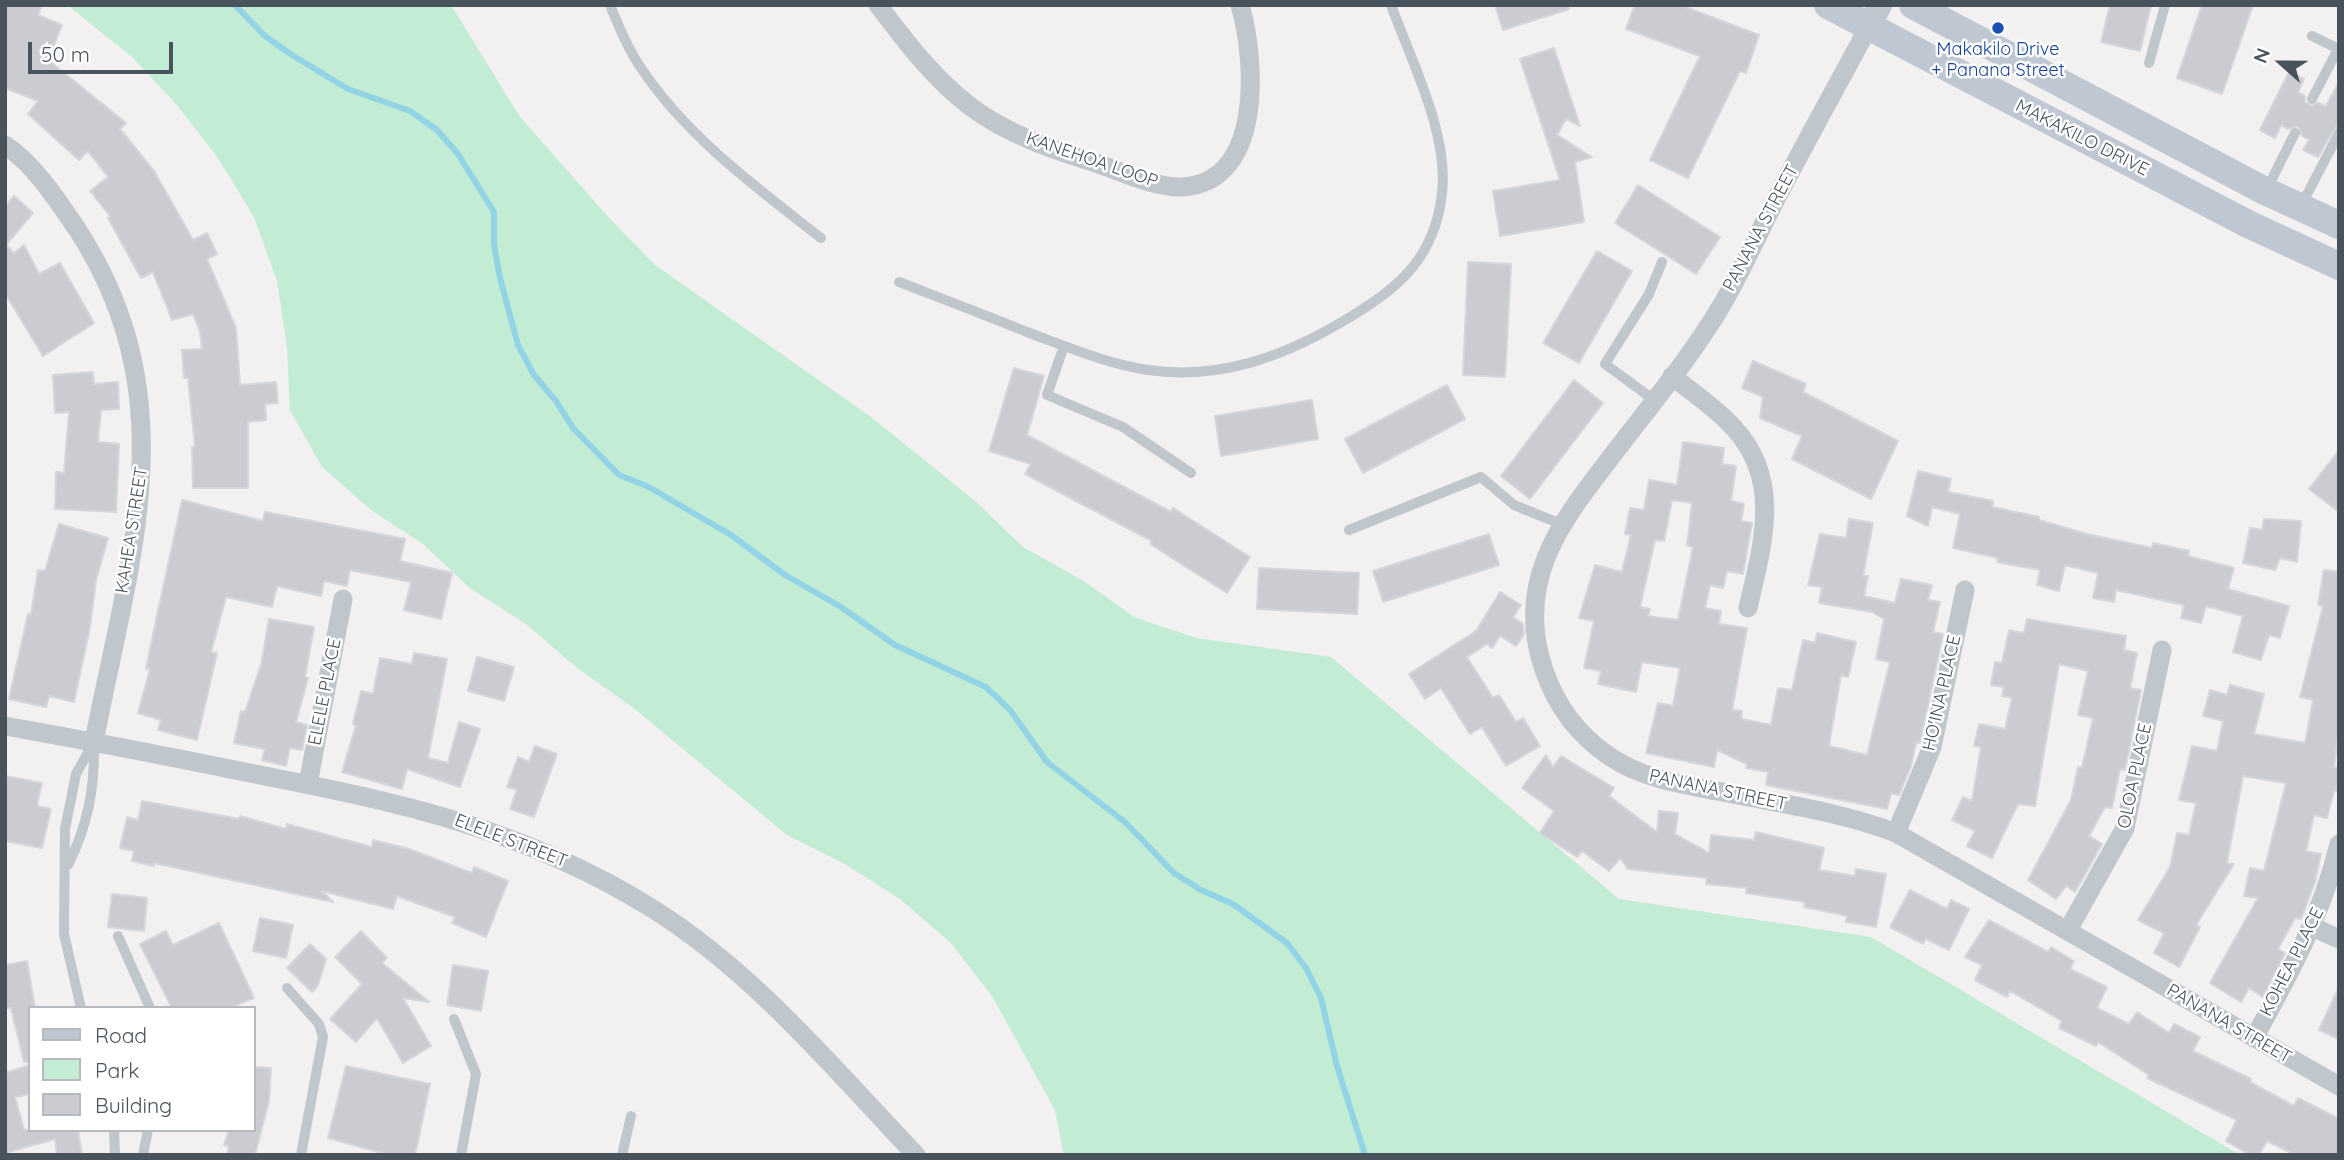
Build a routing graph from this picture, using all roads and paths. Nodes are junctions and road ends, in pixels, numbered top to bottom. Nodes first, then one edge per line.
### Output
1 (610, 5) edge
2 (878, 5) edge
3 (1240, 5) edge
4 (1391, 5) edge
5 (1828, 5) edge
6 (1913, 5) edge
7 (2165, 5) edge
8 (1874, 17) edge
9 (2312, 36) dead end
10 (2338, 49) edge
11 (2149, 63) dead end
12 (2312, 99) dead end
13 (2295, 133) dead end
14 (2339, 133) edge
15 (5, 145) edge
16 (2266, 191) junction
17 (2300, 208) junction
18 (2248, 224) junction
19 (2339, 225) edge
20 (821, 238) dead end
21 (1662, 262) dead end
22 (2339, 266) edge
23 (899, 282) dead end
24 (1064, 346) junction
25 (1672, 376) junction
26 (1654, 400) junction
27 (1191, 473) dead end
28 (1561, 524) junction
29 (1349, 530) dead end
30 (1965, 590) dead end
31 (343, 599) dead end
32 (1748, 608) dead end
33 (2162, 650) dead end
34 (5, 726) edge
35 (94, 742) junction
36 (308, 784) junction
37 (1896, 833) junction
38 (2339, 845) edge
39 (66, 869) junction
40 (2313, 927) junction
41 (2068, 930) junction
42 (118, 936) dead end
43 (2339, 939) edge
44 (287, 988) dead end
45 (81, 1006) edge
46 (149, 1006) edge
47 (454, 1020) dead end
48 (2254, 1038) junction
49 (2339, 1086) edge
50 (631, 1116) dead end
51 (114, 1132) edge
52 (148, 1132) edge
53 (115, 1155) edge
54 (143, 1155) edge
55 (302, 1155) edge
56 (461, 1155) edge
57 (622, 1155) edge
58 (916, 1155) edge

1 - 20 lane
2 - 3 street, KANEHOA LOOP
4 - 24 lane
5 - 8 main road, MAKAKILO DRIVE
6 - 16 main road
7 - 11 lane
8 - 18 main road, MAKAKILO DRIVE
8 - 25 street, PANANA STREET
9 - 10 lane
10 - 12 lane
13 - 16 lane
14 - 17 lane
15 - 35 street, KAHEA STREET
16 - 17 main road
16 - 18 main road
17 - 19 main road
18 - 22 main road, MAKAKILO DRIVE
21 - 26 lane
23 - 24 lane
24 - 27 lane
25 - 26 street, PANANA STREET
25 - 32 street
26 - 28 street, PANANA STREET
28 - 29 lane
28 - 37 street, PANANA STREET
30 - 37 street, HO'INA PLACE
31 - 36 street, ELELE PLACE
33 - 41 street, OLOA PLACE
34 - 35 street, ELELE STREET
35 - 36 street, ELELE STREET
35 - 39 lane
35 - 39 lane
36 - 58 street, ELELE STREET
37 - 41 street, PANANA STREET
38 - 40 street, KOHEA PLACE
39 - 45 lane
40 - 43 street
40 - 48 street, KOHEA PLACE
41 - 48 street, PANANA STREET
42 - 46 lane
44 - 55 lane
47 - 56 lane
48 - 49 street, PANANA STREET
50 - 57 lane
51 - 53 lane
52 - 54 lane

